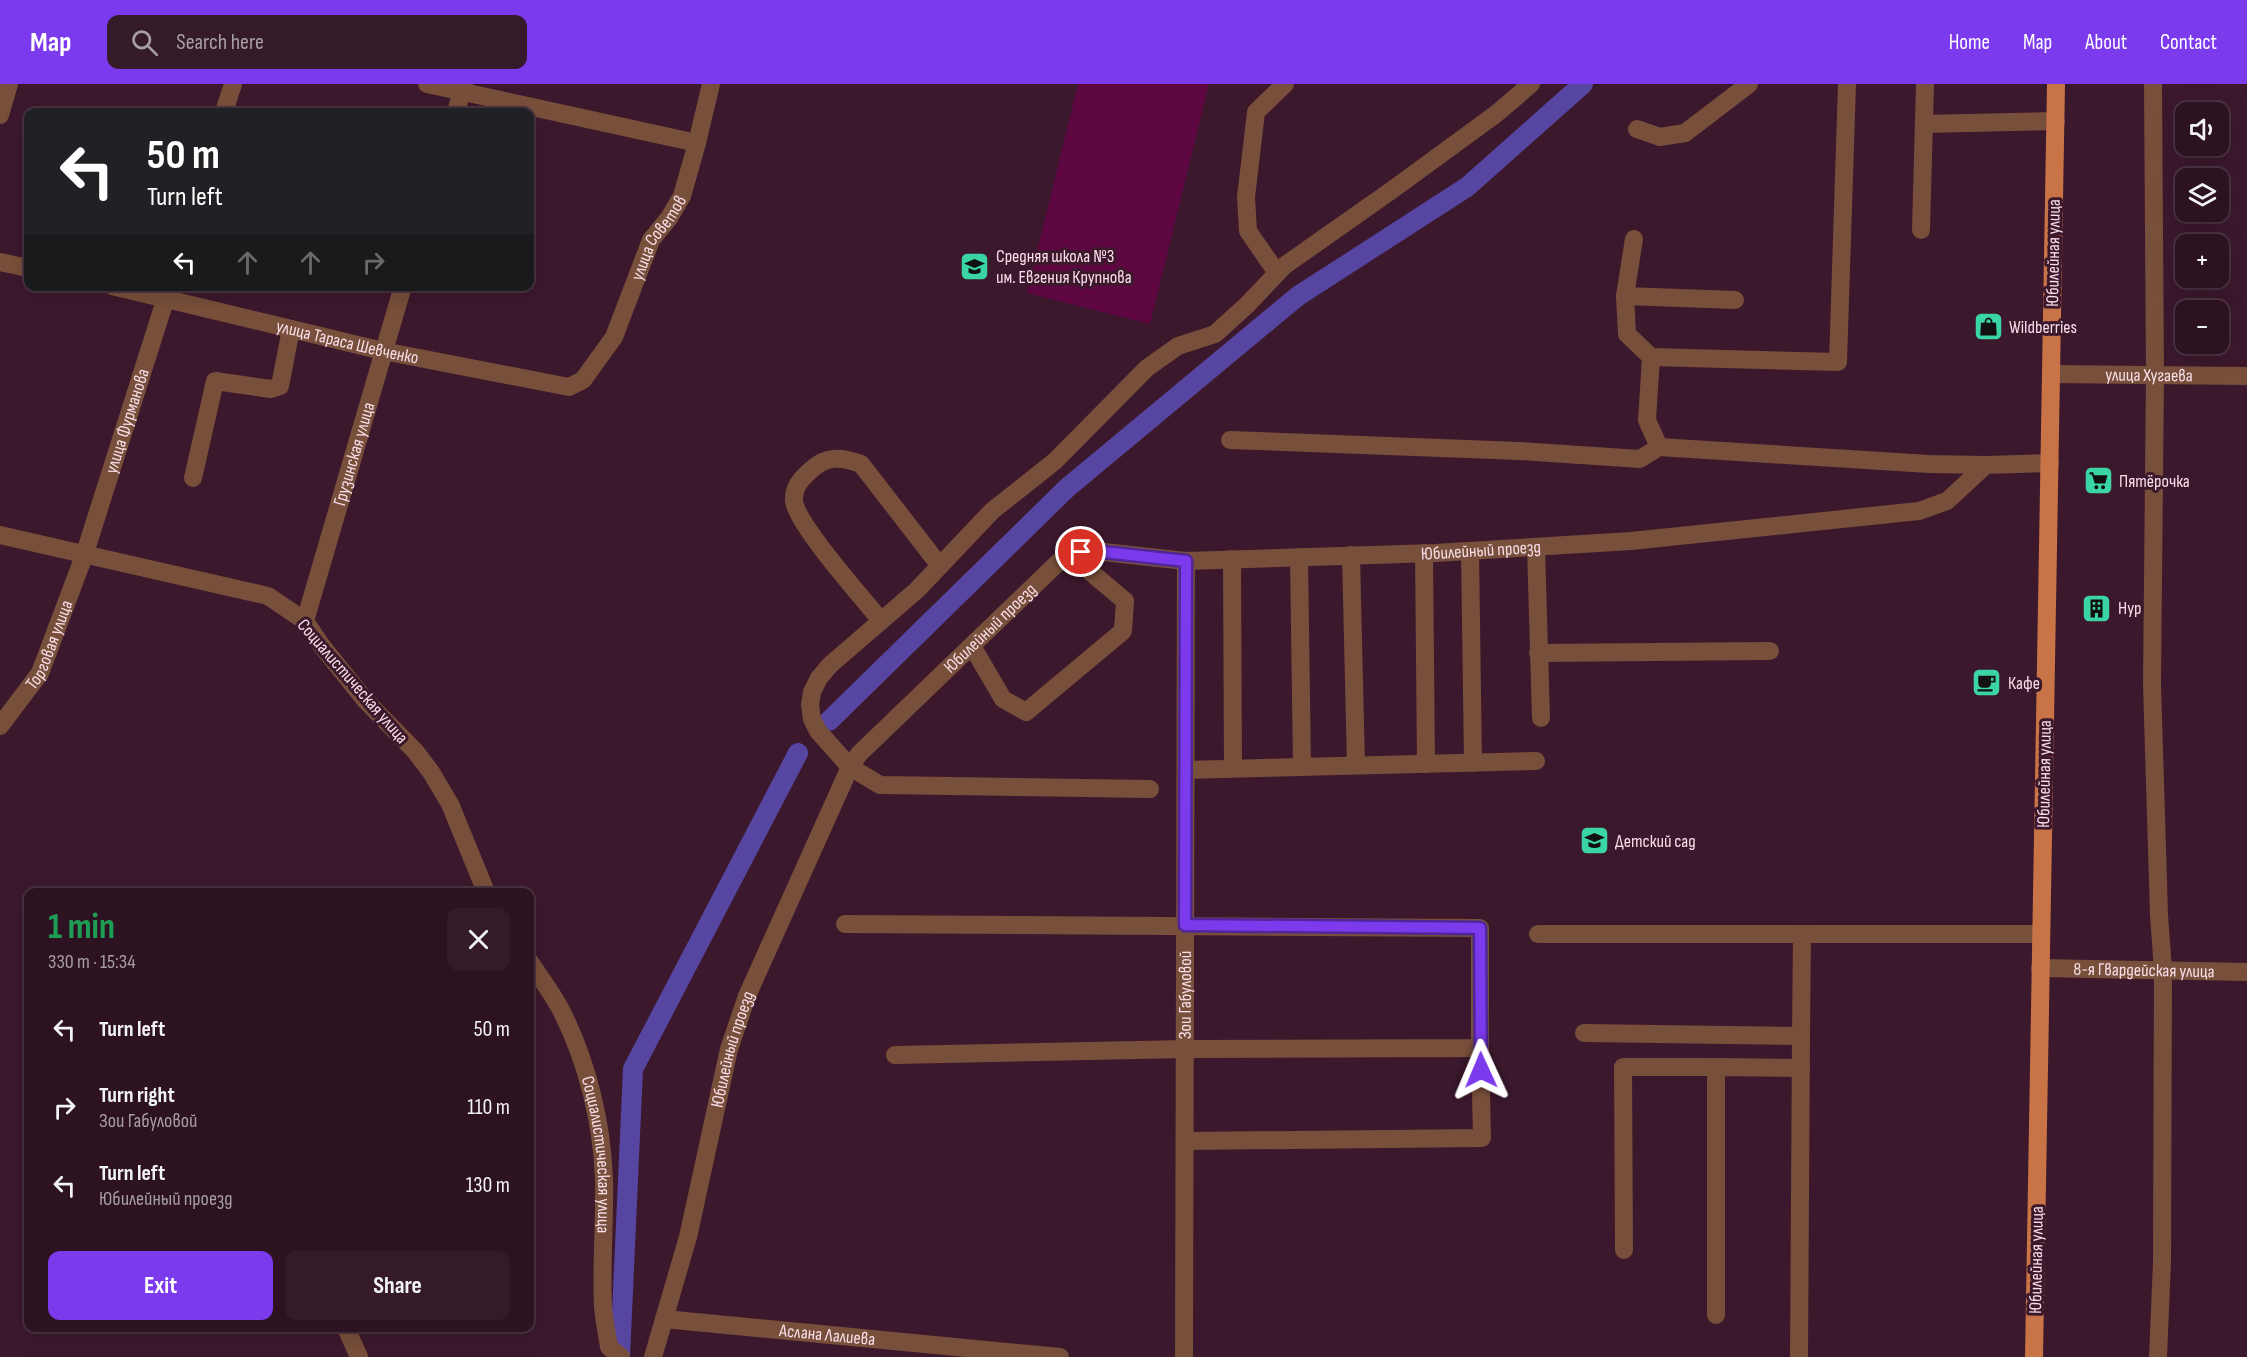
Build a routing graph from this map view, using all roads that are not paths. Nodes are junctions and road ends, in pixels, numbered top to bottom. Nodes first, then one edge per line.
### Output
1 (9, 84) edge
2 (232, 84) edge
3 (427, 84) edge
4 (711, 84) edge
5 (1285, 84) edge
6 (1532, 84) edge
7 (1749, 84) edge
8 (1847, 84) edge
9 (1925, 84) edge
10 (2056, 84) edge
11 (2153, 84) edge
12 (463, 88) edge
13 (225, 108) edge
14 (457, 108) edge
15 (0, 115) edge
16 (2056, 121) junction
17 (1924, 124) junction
18 (1637, 129) dead end
19 (697, 143) junction
20 (1921, 230) dead end
21 (1634, 238) dead end
22 (0, 262) edge
23 (24, 267) edge
24 (1277, 273) junction
25 (401, 291) edge
26 (168, 292) edge
27 (1626, 296) junction
28 (1735, 300) dead end
29 (291, 329) junction
30 (383, 351) junction
31 (1651, 357) junction
32 (2051, 374) junction
33 (2155, 375) junction
34 (2247, 376) edge
35 (583, 380) joint
36 (1230, 440) dead end
37 (1659, 447) junction
38 (2049, 463) junction
39 (1986, 465) junction
40 (193, 478) dead end
41 (0, 535) edge
42 (1536, 547) junction
43 (1470, 551) junction
44 (1068, 553) junction
45 (1424, 553) junction
46 (1351, 555) junction
47 (84, 556) junction
48 (1299, 557) junction
49 (1232, 559) junction
50 (1186, 561) junction
51 (940, 566) junction
52 (305, 621) junction
53 (881, 621) junction
54 (972, 646) junction
55 (1770, 651) dead end
56 (1538, 653) junction
57 (1541, 718) dead end
58 (0, 726) edge
59 (1536, 761) dead end
60 (1473, 763) junction
61 (1426, 764) junction
62 (1356, 765) junction
63 (850, 767) junction
64 (1302, 767) junction
65 (1233, 768) junction
66 (1186, 770) junction
67 (1150, 789) dead end
68 (484, 888) edge
69 (845, 924) dead end
70 (1185, 925) junction
71 (1538, 934) dead end
72 (1802, 934) junction
73 (2040, 934) junction
74 (534, 968) edge
75 (2040, 968) junction
76 (2163, 970) junction
77 (2247, 972) edge
78 (1584, 1033) dead end
79 (1801, 1036) junction
80 (1480, 1048) junction
81 (1185, 1049) junction
82 (895, 1055) dead end
83 (1716, 1067) junction
84 (1801, 1068) junction
85 (1185, 1141) junction
86 (1624, 1250) dead end
87 (1716, 1315) dead end
88 (664, 1319) junction
89 (348, 1332) edge
90 (359, 1357) edge
91 (621, 1357) edge
92 (654, 1357) edge
93 (1060, 1357) edge
94 (1184, 1357) edge
95 (1799, 1357) edge
96 (2034, 1357) edge
97 (2158, 1357) edge

1 - 15 street
2 - 13 street
3 - 12 street
4 - 19 street, улица Советов
5 - 24 street
6 - 24 street
7 - 18 street
8 - 31 street
9 - 17 street
10 - 16 main road, Юбилейная улица
11 - 33 street
12 - 14 street
12 - 19 street
16 - 17 street
16 - 32 main road, Юбилейная улица
17 - 20 street
19 - 35 street, улица Советов
21 - 27 street
22 - 23 street
24 - 51 street
25 - 30 street, Грузинская улица
26 - 29 street, улица Тараса Шевченко
26 - 47 street, улица Фурманова
27 - 28 street
27 - 31 street
29 - 30 street, улица Тараса Шевченко
29 - 40 street
30 - 35 street, улица Тараса Шевченко
30 - 52 street, Грузинская улица
31 - 37 street
32 - 33 street, улица Хугаева
32 - 38 main road, Юбилейная улица
33 - 34 street, улица Хугаева
33 - 76 street
36 - 37 street
37 - 39 street
38 - 39 street
38 - 73 main road, Юбилейная улица
39 - 42 street, Юбилейный проезд
41 - 47 street, Социалистическая улица
42 - 43 street, Юбилейный проезд
42 - 56 street
43 - 45 street, Юбилейный проезд
43 - 60 street
44 - 50 street, Юбилейный проезд
44 - 54 street, Юбилейный проезд
44 - 54 street
45 - 46 street, Юбилейный проезд
45 - 61 street
46 - 48 street, Юбилейный проезд
46 - 62 street
47 - 52 street, Социалистическая улица
47 - 58 street, Торговая улица
48 - 49 street, Юбилейный проезд
48 - 64 street
49 - 50 street, Юбилейный проезд
49 - 65 street
50 - 66 street, Зои Габуловой
51 - 53 street
51 - 53 street
52 - 68 street, Социалистическая улица
53 - 63 street
54 - 63 street, Юбилейный проезд
55 - 56 street
56 - 57 street
59 - 60 street
60 - 61 street
61 - 62 street
62 - 64 street
63 - 67 street
63 - 88 street, Юбилейный проезд
64 - 65 street
65 - 66 street
66 - 70 street, Зои Габуловой
69 - 70 street
70 - 80 street
70 - 81 street, Зои Габуловой
71 - 72 street
72 - 73 street
72 - 79 street
73 - 75 main road, Юбилейная улица
74 - 91 street, Социалистическая улица
75 - 76 street, 8-я Гвардейская улица
75 - 96 main road, Юбилейная улица
76 - 77 street, 8-я Гвардейская улица
76 - 97 street
78 - 79 street
79 - 84 street
80 - 81 street
80 - 85 street
81 - 82 street
81 - 85 street, Зои Габуловой
83 - 84 street
83 - 86 street
83 - 87 street
84 - 95 street
85 - 94 street, Зои Габуловой
88 - 92 street, Юбилейный проезд
88 - 93 street, Аслана Лалиева
89 - 90 street

